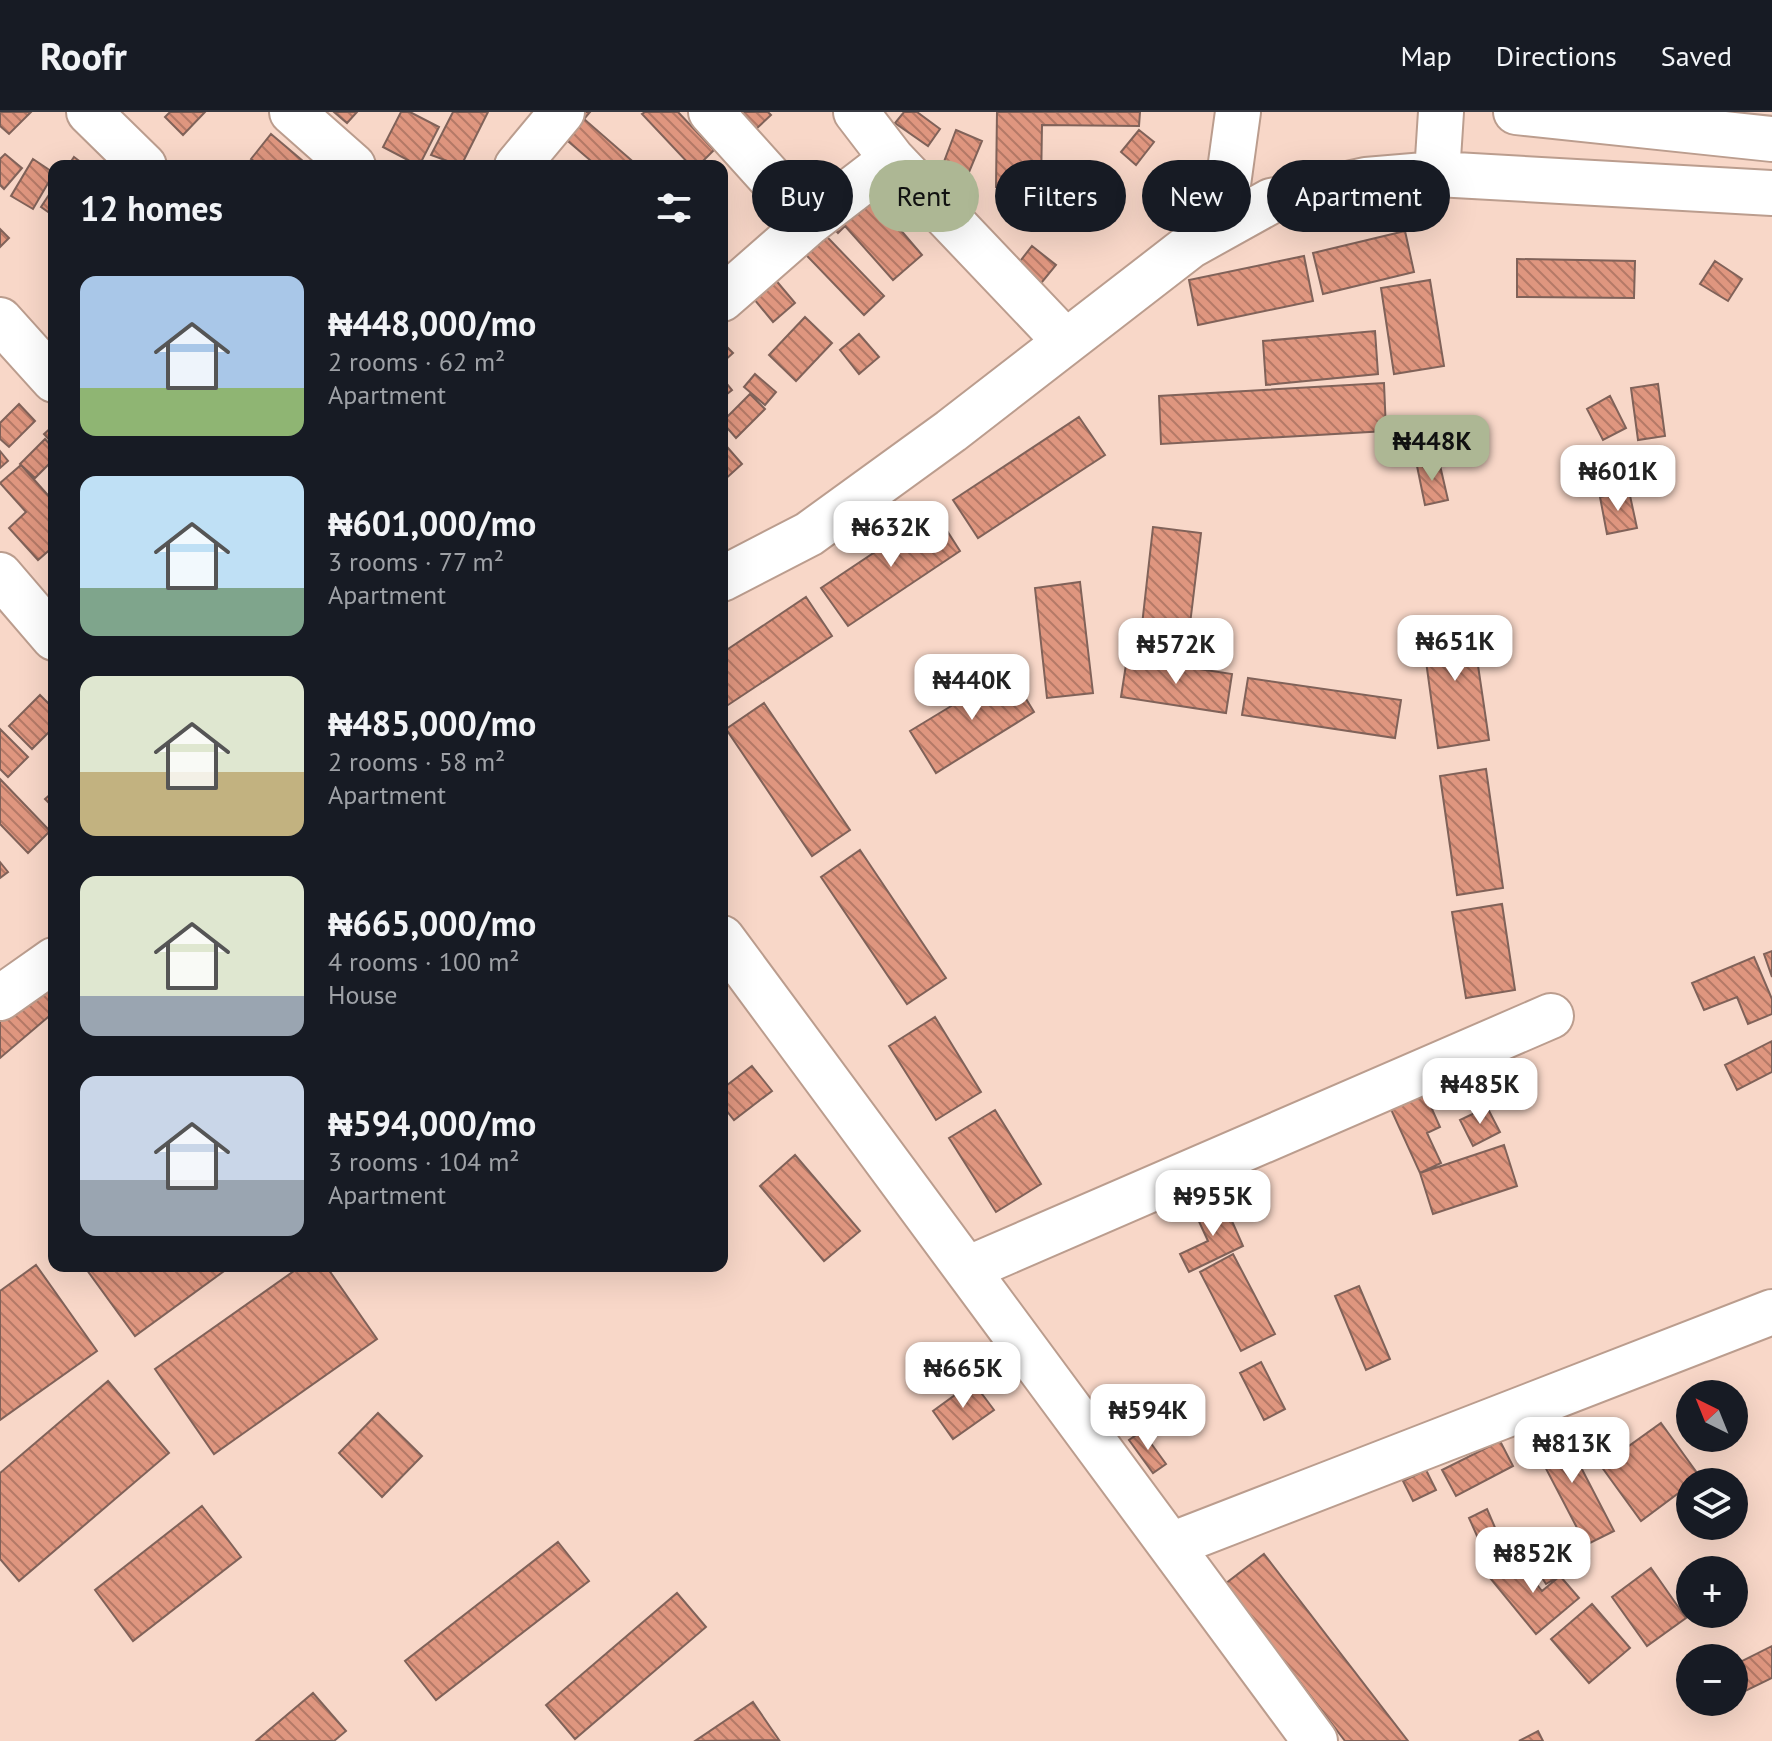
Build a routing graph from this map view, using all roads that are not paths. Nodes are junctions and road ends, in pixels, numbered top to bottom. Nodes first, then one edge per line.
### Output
1 (89, 112) edge
2 (292, 112) edge
3 (562, 112) edge
4 (711, 112) edge
5 (856, 112) edge
6 (1238, 112) edge
7 (1441, 112) edge
8 (1516, 112) edge
9 (1602, 116) edge
10 (1771, 136) edge
11 (892, 159) junction
12 (138, 160) edge
13 (346, 160) edge
14 (522, 160) edge
15 (754, 160) edge
16 (1231, 160) edge
17 (1438, 160) edge
18 (1450, 175) edge
19 (853, 189) edge
20 (1772, 193) edge
21 (799, 232) edge
22 (1215, 232) edge
23 (728, 294) edge
24 (0, 320) edge
25 (1066, 342) junction
26 (48, 373) edge
27 (0, 575) edge
28 (728, 576) edge
29 (48, 631) edge
30 (728, 946) edge
31 (48, 964) edge
32 (0, 998) edge
33 (1551, 1016) dead end
34 (967, 1269) junction
35 (1772, 1312) edge
36 (1171, 1545) junction
37 (1315, 1741) edge

1 - 12 street
2 - 13 street
3 - 14 street
4 - 15 street
5 - 11 street
6 - 16 street
7 - 17 street
8 - 9 street
9 - 10 street
11 - 19 street
11 - 25 street
18 - 20 street
21 - 23 street
22 - 25 street
24 - 26 street
25 - 28 street
27 - 29 street
30 - 34 street
31 - 32 street
33 - 34 street
34 - 36 street
35 - 36 street
36 - 37 street

